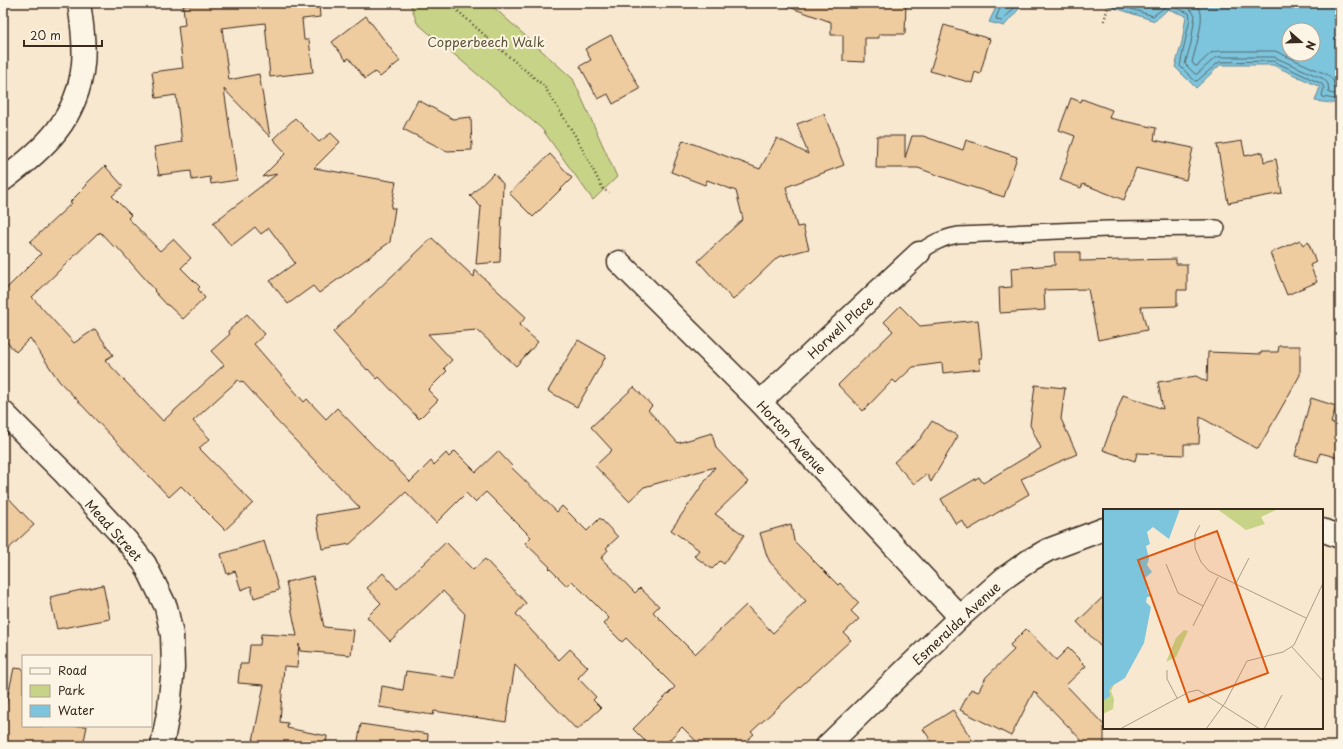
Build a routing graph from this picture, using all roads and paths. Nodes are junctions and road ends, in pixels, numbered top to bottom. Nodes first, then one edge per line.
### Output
1 (79, 3) edge
2 (449, 3) edge
3 (1109, 3) edge
4 (1104, 21) dead end
5 (3, 180) edge
6 (609, 193) dead end
7 (1217, 228) dead end
8 (919, 253) joint
9 (619, 262) dead end
10 (760, 402) junction
11 (3, 412) edge
12 (1103, 529) edge
13 (1323, 530) edge
14 (1340, 537) edge
15 (960, 617) junction
16 (834, 744) edge
17 (162, 746) edge

1 - 5 street
2 - 6 path
3 - 4 path
7 - 8 lane
8 - 10 street, Horwell Place
9 - 10 street, Horton Avenue
10 - 15 street, Horton Avenue
11 - 17 street, Mead Street
12 - 15 street, Esmeralda Avenue
13 - 14 street
15 - 16 street, Esmeralda Avenue

